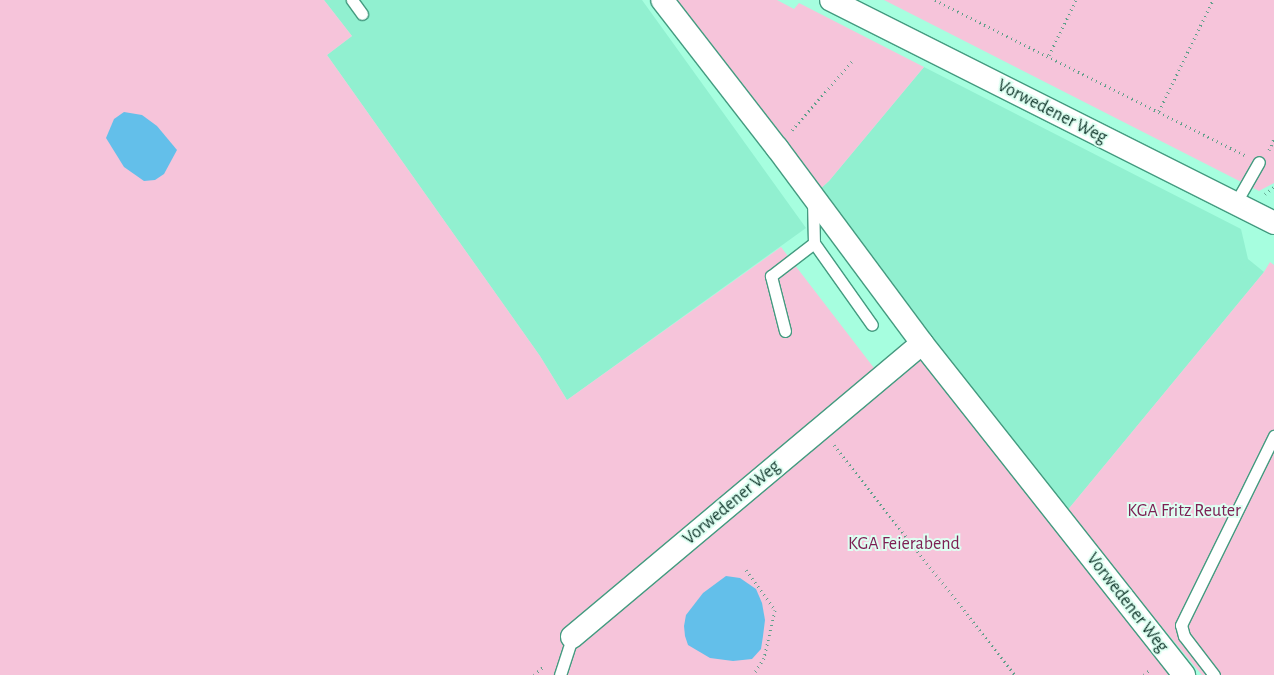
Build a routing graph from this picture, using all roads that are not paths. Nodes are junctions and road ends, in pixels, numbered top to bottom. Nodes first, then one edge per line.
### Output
1 (352, 0) edge
2 (662, 0) edge
3 (831, 0) edge
4 (362, 14) dead end
5 (1259, 162) road end
6 (813, 196) junction
7 (1235, 204) junction
8 (1274, 223) edge
9 (814, 243) junction
10 (872, 325) dead end
11 (785, 331) dead end
12 (922, 343) junction
13 (1274, 436) edge
14 (572, 637) joint
15 (560, 675) edge
16 (1184, 675) edge
17 (1214, 675) edge

1 - 4 lane
2 - 6 street, Vorwedener Weg
3 - 7 street, Vorwedener Weg
5 - 7 lane
6 - 9 lane
6 - 12 street, Vorwedener Weg
7 - 8 street, Vorwedener Weg
9 - 10 lane
9 - 11 lane
12 - 14 street, Vorwedener Weg
12 - 16 street, Vorwedener Weg
13 - 17 lane
14 - 15 lane, Vorwedener Weg

